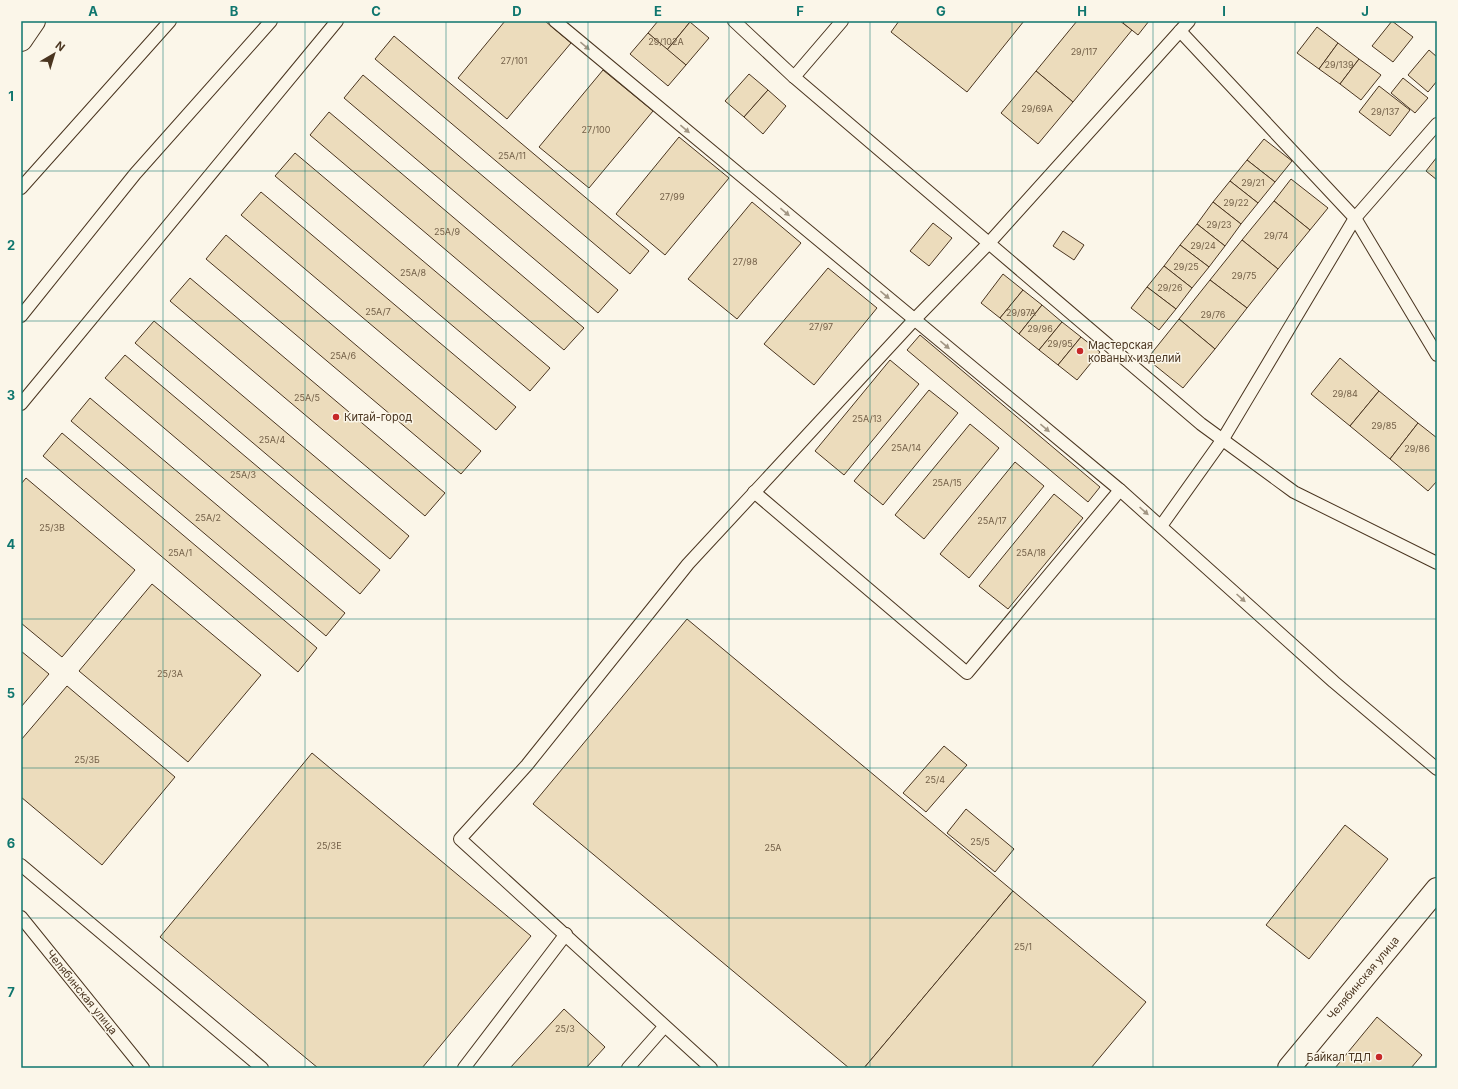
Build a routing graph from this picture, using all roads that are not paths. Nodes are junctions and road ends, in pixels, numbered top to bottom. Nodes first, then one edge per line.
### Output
1 (170, 21) edge
2 (271, 21) edge
3 (337, 21) edge
4 (555, 21) edge
5 (734, 21) edge
6 (842, 21) edge
7 (1189, 21) edge
8 (1180, 31) junction
9 (794, 77) junction
10 (1437, 124) edge
11 (21, 188) edge
12 (1355, 218) junction
13 (989, 243) junction
14 (21, 316) edge
15 (914, 320) junction
16 (1437, 355) edge
17 (21, 404) edge
18 (1223, 439) junction
19 (1120, 490) junction
20 (754, 492) junction
21 (1161, 526) junction
22 (1437, 563) edge
23 (1437, 769) edge
24 (21, 865) edge
25 (1437, 889) edge
26 (21, 917) edge
27 (566, 934) junction
28 (664, 1027) junction
29 (143, 1068) edge
30 (262, 1068) edge
31 (464, 1068) edge
32 (628, 1068) edge
33 (711, 1068) edge
34 (1289, 1068) edge

1 - 11 lane
2 - 14 lane
3 - 17 lane
4 -> 15 lane
5 - 9 lane
6 - 9 lane
7 - 8 lane
8 - 12 lane
8 - 13 lane
9 - 13 lane
10 - 12 lane
12 - 16 lane
12 - 18 lane
13 - 15 lane
13 - 18 lane
15 -> 19 lane
15 - 20 lane
18 - 21 lane
18 - 22 lane
19 - 20 lane
19 -> 21 lane
20 - 27 lane
21 -> 23 lane
24 - 30 lane
25 - 34 street, Челябинская улица
26 - 29 lane, Челябинская улица
27 - 28 lane
27 - 31 lane
28 - 32 lane
28 - 33 lane

